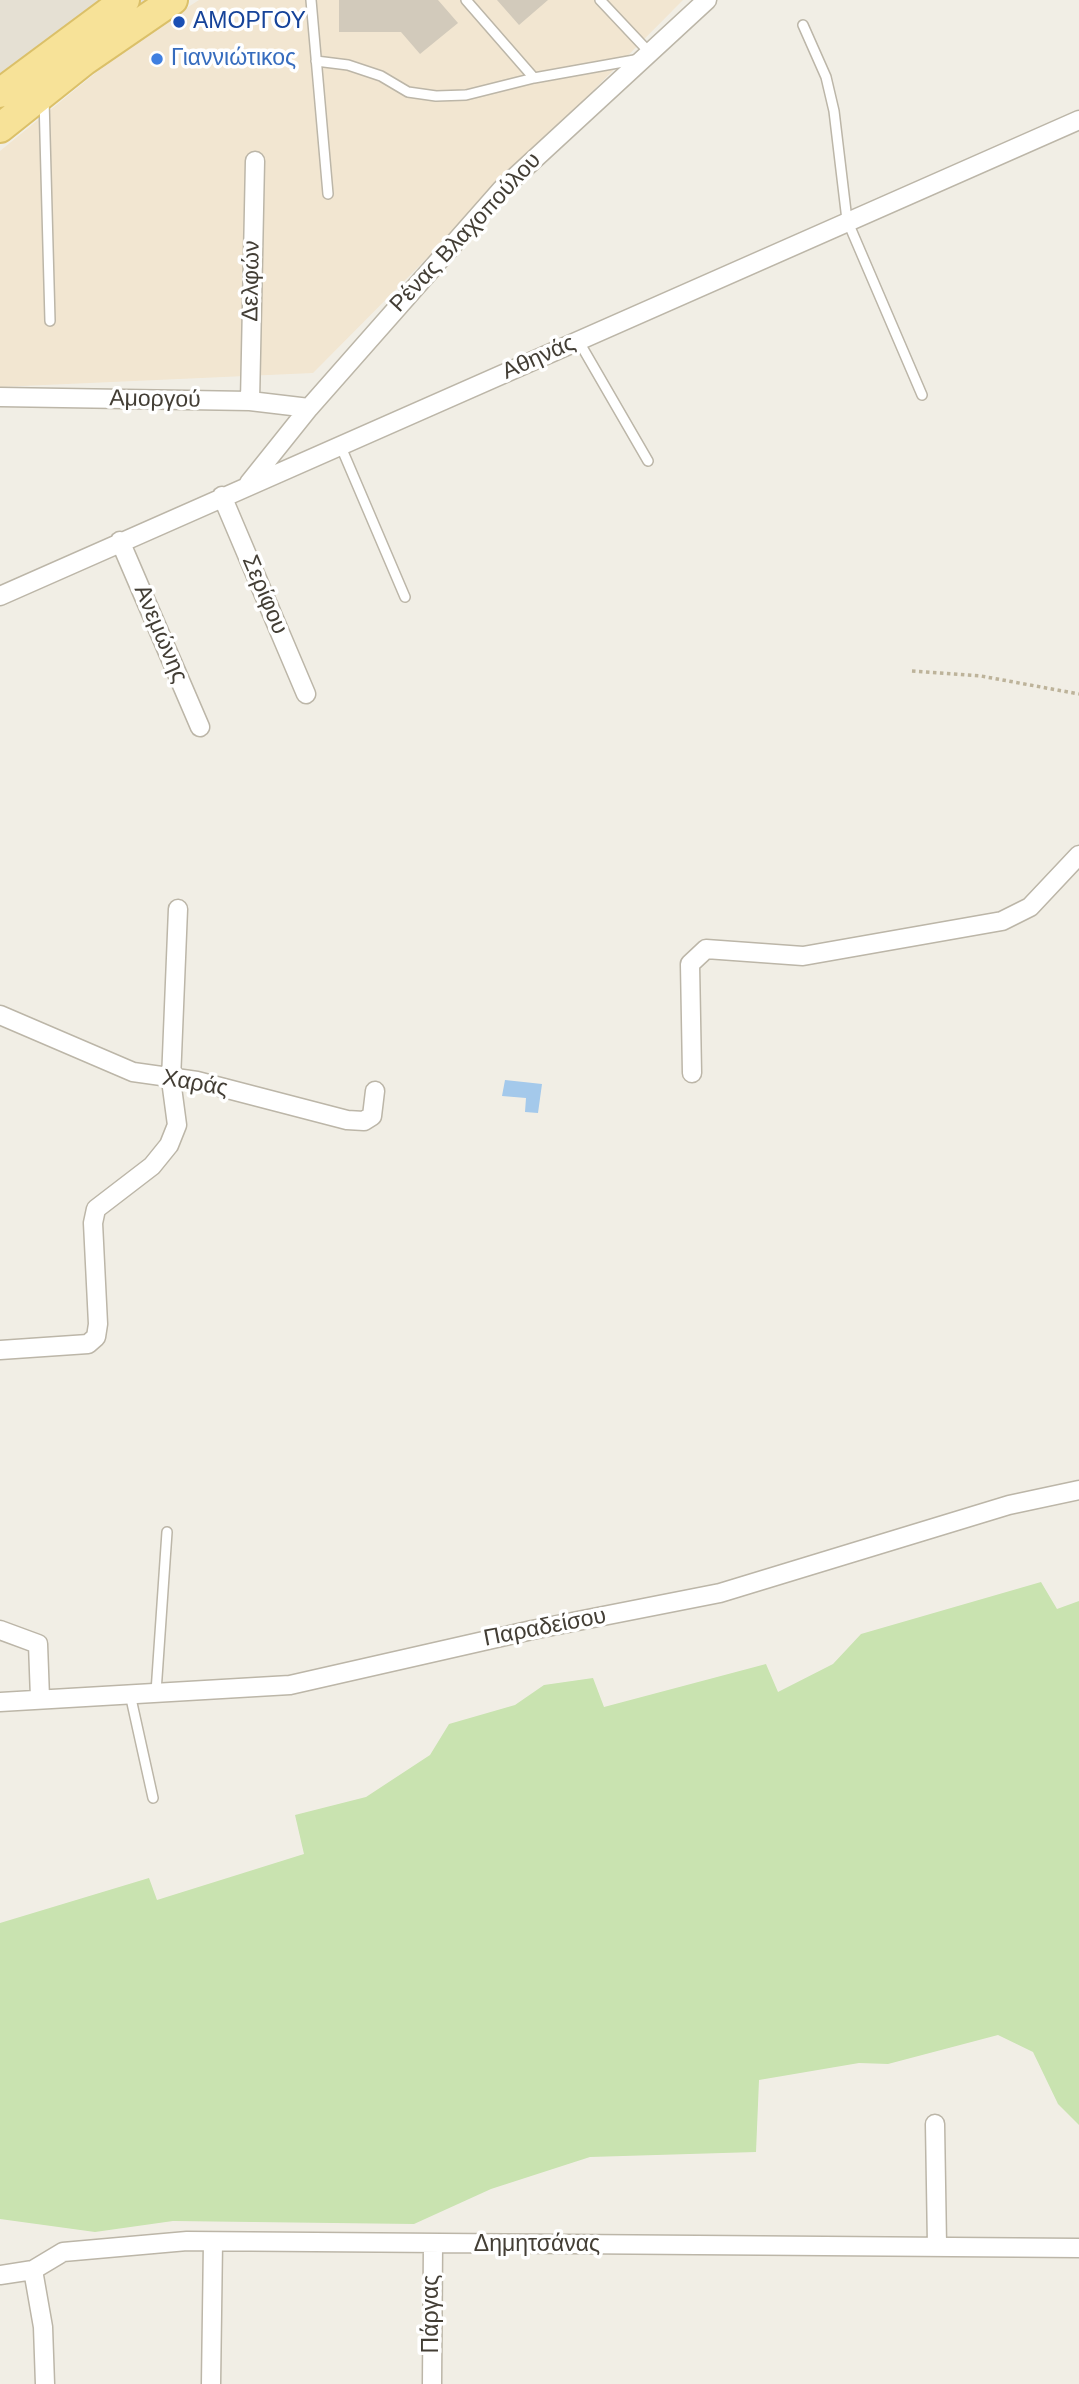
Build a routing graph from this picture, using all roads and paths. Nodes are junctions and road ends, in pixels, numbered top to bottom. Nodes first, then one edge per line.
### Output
1 (125, 0) edge
2 (173, 0) edge
3 (311, 0) edge
4 (466, 0) edge
5 (600, 0) edge
6 (707, 0) edge
7 (803, 25) dead end
8 (645, 55) junction
9 (316, 61) junction
10 (534, 78) junction
11 (0, 93) edge
12 (43, 93) junction
13 (1079, 120) edge
14 (0, 128) edge
15 (255, 161) dead end
16 (328, 194) dead end
17 (847, 220) junction
18 (50, 321) dead end
19 (578, 340) junction
20 (922, 394) dead end
21 (0, 397) edge
22 (250, 401) junction
23 (309, 408) junction
24 (341, 447) junction
25 (648, 461) dead end
26 (247, 486) junction
27 (222, 496) junction
28 (120, 541) junction
29 (0, 596) edge
30 (405, 597) dead end
31 (912, 671) dead end
32 (306, 694) dead end
33 (1079, 694) edge
34 (200, 727) dead end
35 (1079, 855) edge
36 (178, 909) dead end
37 (0, 1015) edge
38 (692, 1073) dead end
39 (171, 1080) junction
40 (375, 1091) dead end
41 (0, 1350) edge
42 (1079, 1490) edge
43 (167, 1532) dead end
44 (0, 1630) edge
45 (156, 1692) junction
46 (130, 1693) junction
47 (40, 1698) junction
48 (0, 1702) edge
49 (153, 1798) dead end
50 (935, 2124) dead end
51 (213, 2242) junction
52 (433, 2245) junction
53 (937, 2245) junction
54 (1079, 2248) edge
55 (33, 2270) junction
56 (0, 2275) edge
57 (45, 2384) edge
58 (211, 2384) edge
59 (432, 2384) edge

1 - 11 main road
2 - 12 main road
3 - 9 lane
4 - 10 lane
5 - 8 lane
6 - 8 street, Ρένας Βλαχοπούλου
7 - 17 lane
8 - 10 lane
8 - 23 street, Ρένας Βλαχοπούλου
9 - 10 lane
9 - 16 lane
12 - 14 main road
12 - 18 lane
13 - 17 street, Αθηνάς
15 - 22 street, Δελφών
17 - 19 street, Αθηνάς
17 - 20 lane
19 - 24 street, Αθηνάς
19 - 25 lane
21 - 22 street, Αμοργού
22 - 23 street, Αμοργού
23 - 26 street, Ρένας Βλαχοπούλου
24 - 26 street, Αθηνάς
24 - 30 lane
26 - 27 street, Αθηνάς
27 - 28 street, Αθηνάς
27 - 32 street, Σερίφου
28 - 29 street, Αθηνάς
28 - 34 street, Ανεμώνης
31 - 33 path
35 - 38 street
36 - 39 street
37 - 39 street, Χαράς
39 - 40 street, Χαράς
39 - 41 street
42 - 45 street, Παραδείσου
43 - 45 lane
44 - 47 street
45 - 46 street, Παραδείσου
46 - 47 street, Παραδείσου
46 - 49 lane
47 - 48 street, Παραδείσου
50 - 53 street
51 - 52 street, Δημητσάνας
51 - 55 street, Δημητσάνας
51 - 58 street
52 - 53 street, Δημητσάνας
52 - 59 street, Πάργας
53 - 54 street, Δημητσάνας
55 - 56 street, Δημητσάνας
55 - 57 street

